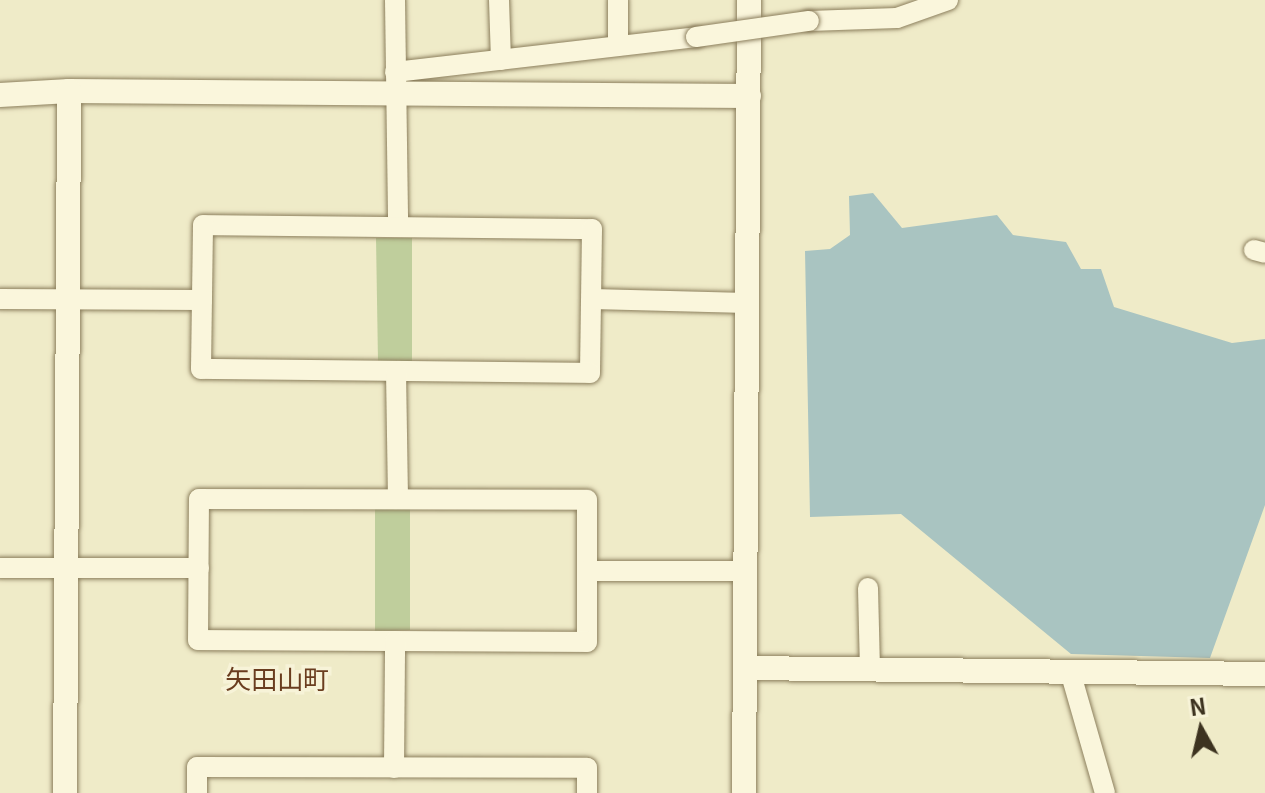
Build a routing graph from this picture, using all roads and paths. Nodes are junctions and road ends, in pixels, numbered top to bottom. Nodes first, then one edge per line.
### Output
1 (395, 0) edge
2 (499, 0) edge
3 (618, 0) edge
4 (749, 0) edge
5 (948, 0) edge
6 (618, 46) junction
7 (501, 60) junction
8 (395, 83) junction
9 (69, 91) junction
10 (0, 95) edge
11 (749, 96) junction
12 (398, 227) junction
13 (0, 299) edge
14 (68, 299) junction
15 (592, 299) junction
16 (202, 300) junction
17 (747, 303) junction
18 (396, 371) junction
19 (398, 499) junction
20 (0, 568) edge
21 (199, 568) junction
22 (66, 569) junction
23 (587, 571) junction
24 (746, 571) junction
25 (868, 588) dead end
26 (395, 641) junction
27 (745, 668) junction
28 (870, 669) junction
29 (1070, 671) junction
30 (1265, 674) edge
31 (394, 768) junction
32 (65, 793) edge
33 (197, 793) edge
34 (587, 793) edge
35 (744, 793) edge
36 (1105, 793) edge

1 - 8 street
2 - 7 street
3 - 6 street
4 - 11 street
5 - 6 street, bridge
6 - 7 street
7 - 8 street
8 - 9 street
8 - 11 street
8 - 12 street
9 - 10 street
9 - 14 street
11 - 17 street
12 - 15 street
12 - 16 street
13 - 14 street
14 - 16 street
14 - 22 street
15 - 17 street
15 - 18 street
16 - 18 street
17 - 24 street
18 - 19 street
19 - 21 street
19 - 23 street
20 - 22 street
21 - 22 street
21 - 26 street
22 - 32 street
23 - 24 street
23 - 26 street
24 - 27 street
25 - 28 street
26 - 31 street
27 - 28 street
27 - 35 street
28 - 29 street
29 - 30 street
29 - 36 street
31 - 33 street
31 - 34 street

